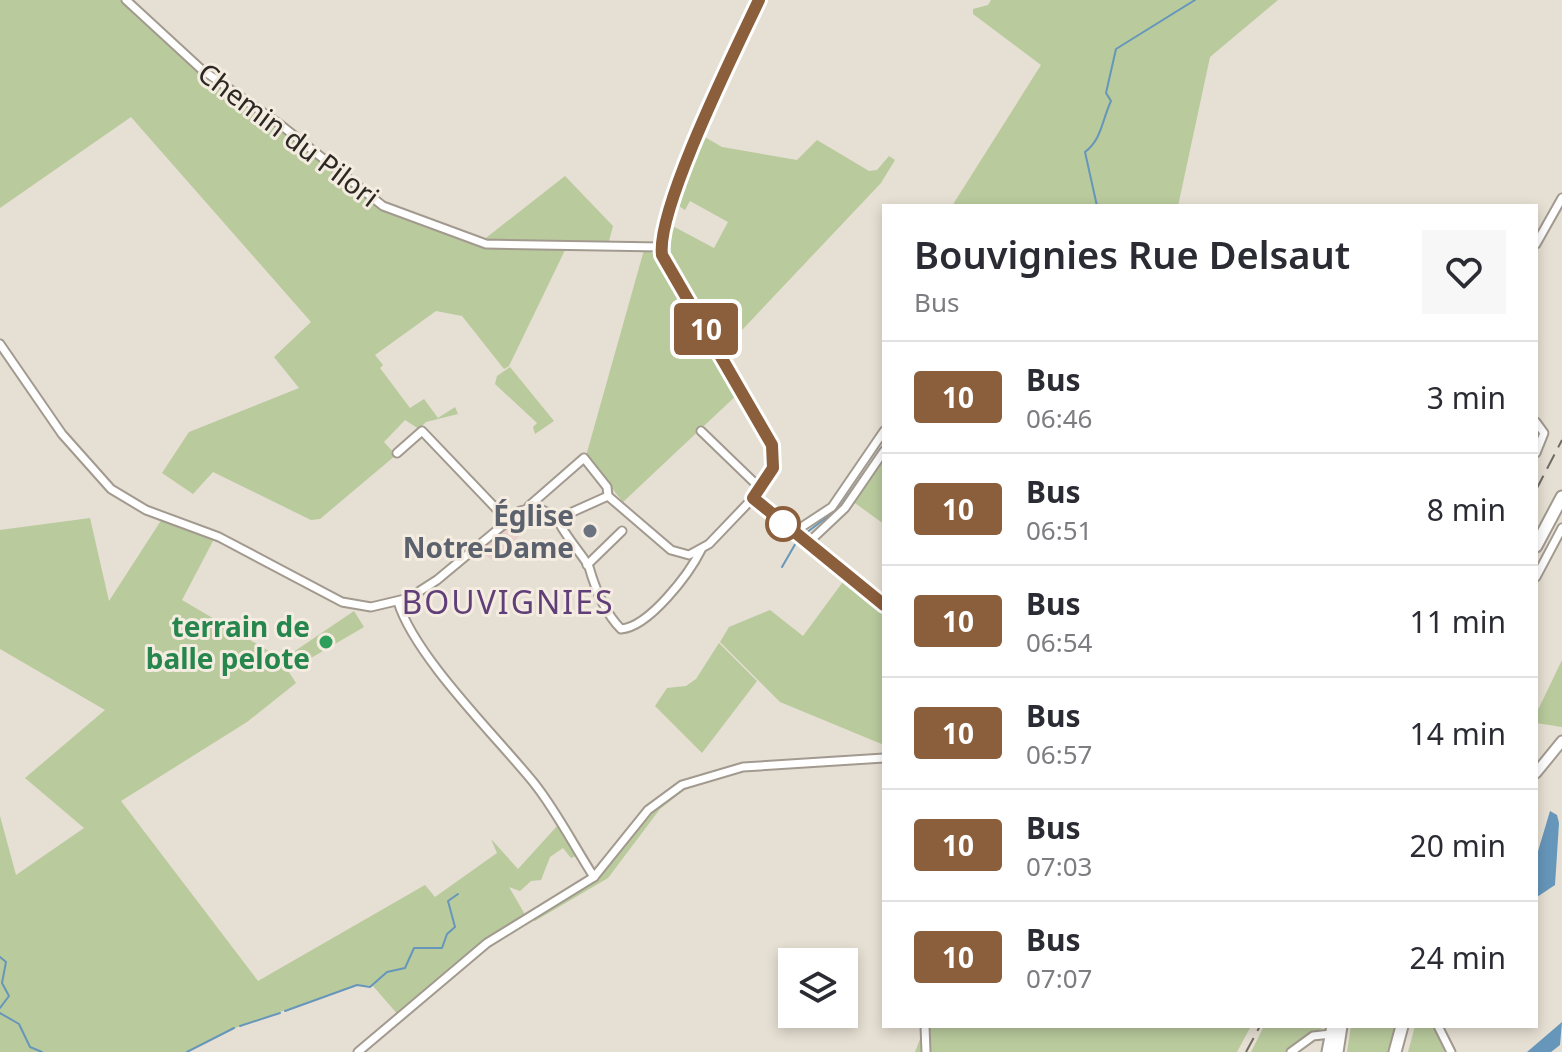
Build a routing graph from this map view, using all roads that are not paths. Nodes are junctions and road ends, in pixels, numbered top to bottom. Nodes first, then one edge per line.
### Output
1 (126, 0) edge
2 (759, 0) edge
3 (1562, 198) edge
4 (1538, 240) edge
5 (661, 247) junction
6 (0, 344) edge
7 (1538, 425) edge
8 (701, 431) dead end
9 (882, 434) edge
10 (1538, 448) edge
11 (397, 453) dead end
12 (882, 454) edge
13 (760, 488) junction
14 (608, 496) junction
15 (1562, 497) edge
16 (753, 498) junction
17 (529, 506) junction
18 (557, 518) junction
19 (508, 521) junction
20 (1562, 528) edge
21 (622, 531) dead end
22 (801, 537) junction
23 (1538, 542) edge
24 (701, 550) junction
25 (587, 565) junction
26 (1538, 573) edge
27 (398, 602) junction
28 (882, 604) edge
29 (1562, 741) edge
30 (882, 758) edge
31 (1538, 771) edge
32 (594, 877) junction
33 (925, 1028) edge
34 (1341, 1028) edge
35 (1401, 1028) edge
36 (1408, 1028) edge
37 (1439, 1028) edge
38 (1332, 1030) edge
39 (358, 1052) edge
40 (926, 1052) edge
41 (1291, 1052) edge
42 (1328, 1052) edge
43 (1337, 1052) edge
44 (1395, 1052) edge
45 (1402, 1052) edge
46 (1451, 1052) edge

1 - 5 street, Chemin du Pilori
2 - 5 street
3 - 4 street
5 - 13 street
6 - 27 street
7 - 10 street
8 - 13 street
9 - 22 street
11 - 19 street
12 - 22 street
13 - 16 street
14 - 17 street
14 - 18 street
14 - 24 street
15 - 23 highway
16 - 22 street
16 - 24 street
17 - 18 street
17 - 19 street
18 - 25 street
19 - 27 street
20 - 26 street
21 - 25 street
22 - 28 street
24 - 25 street
27 - 32 street
29 - 31 street
30 - 32 street
32 - 39 street
33 - 40 street
34 - 43 highway
35 - 44 highway
36 - 45 highway
37 - 46 street
38 - 41 street
38 - 42 highway

